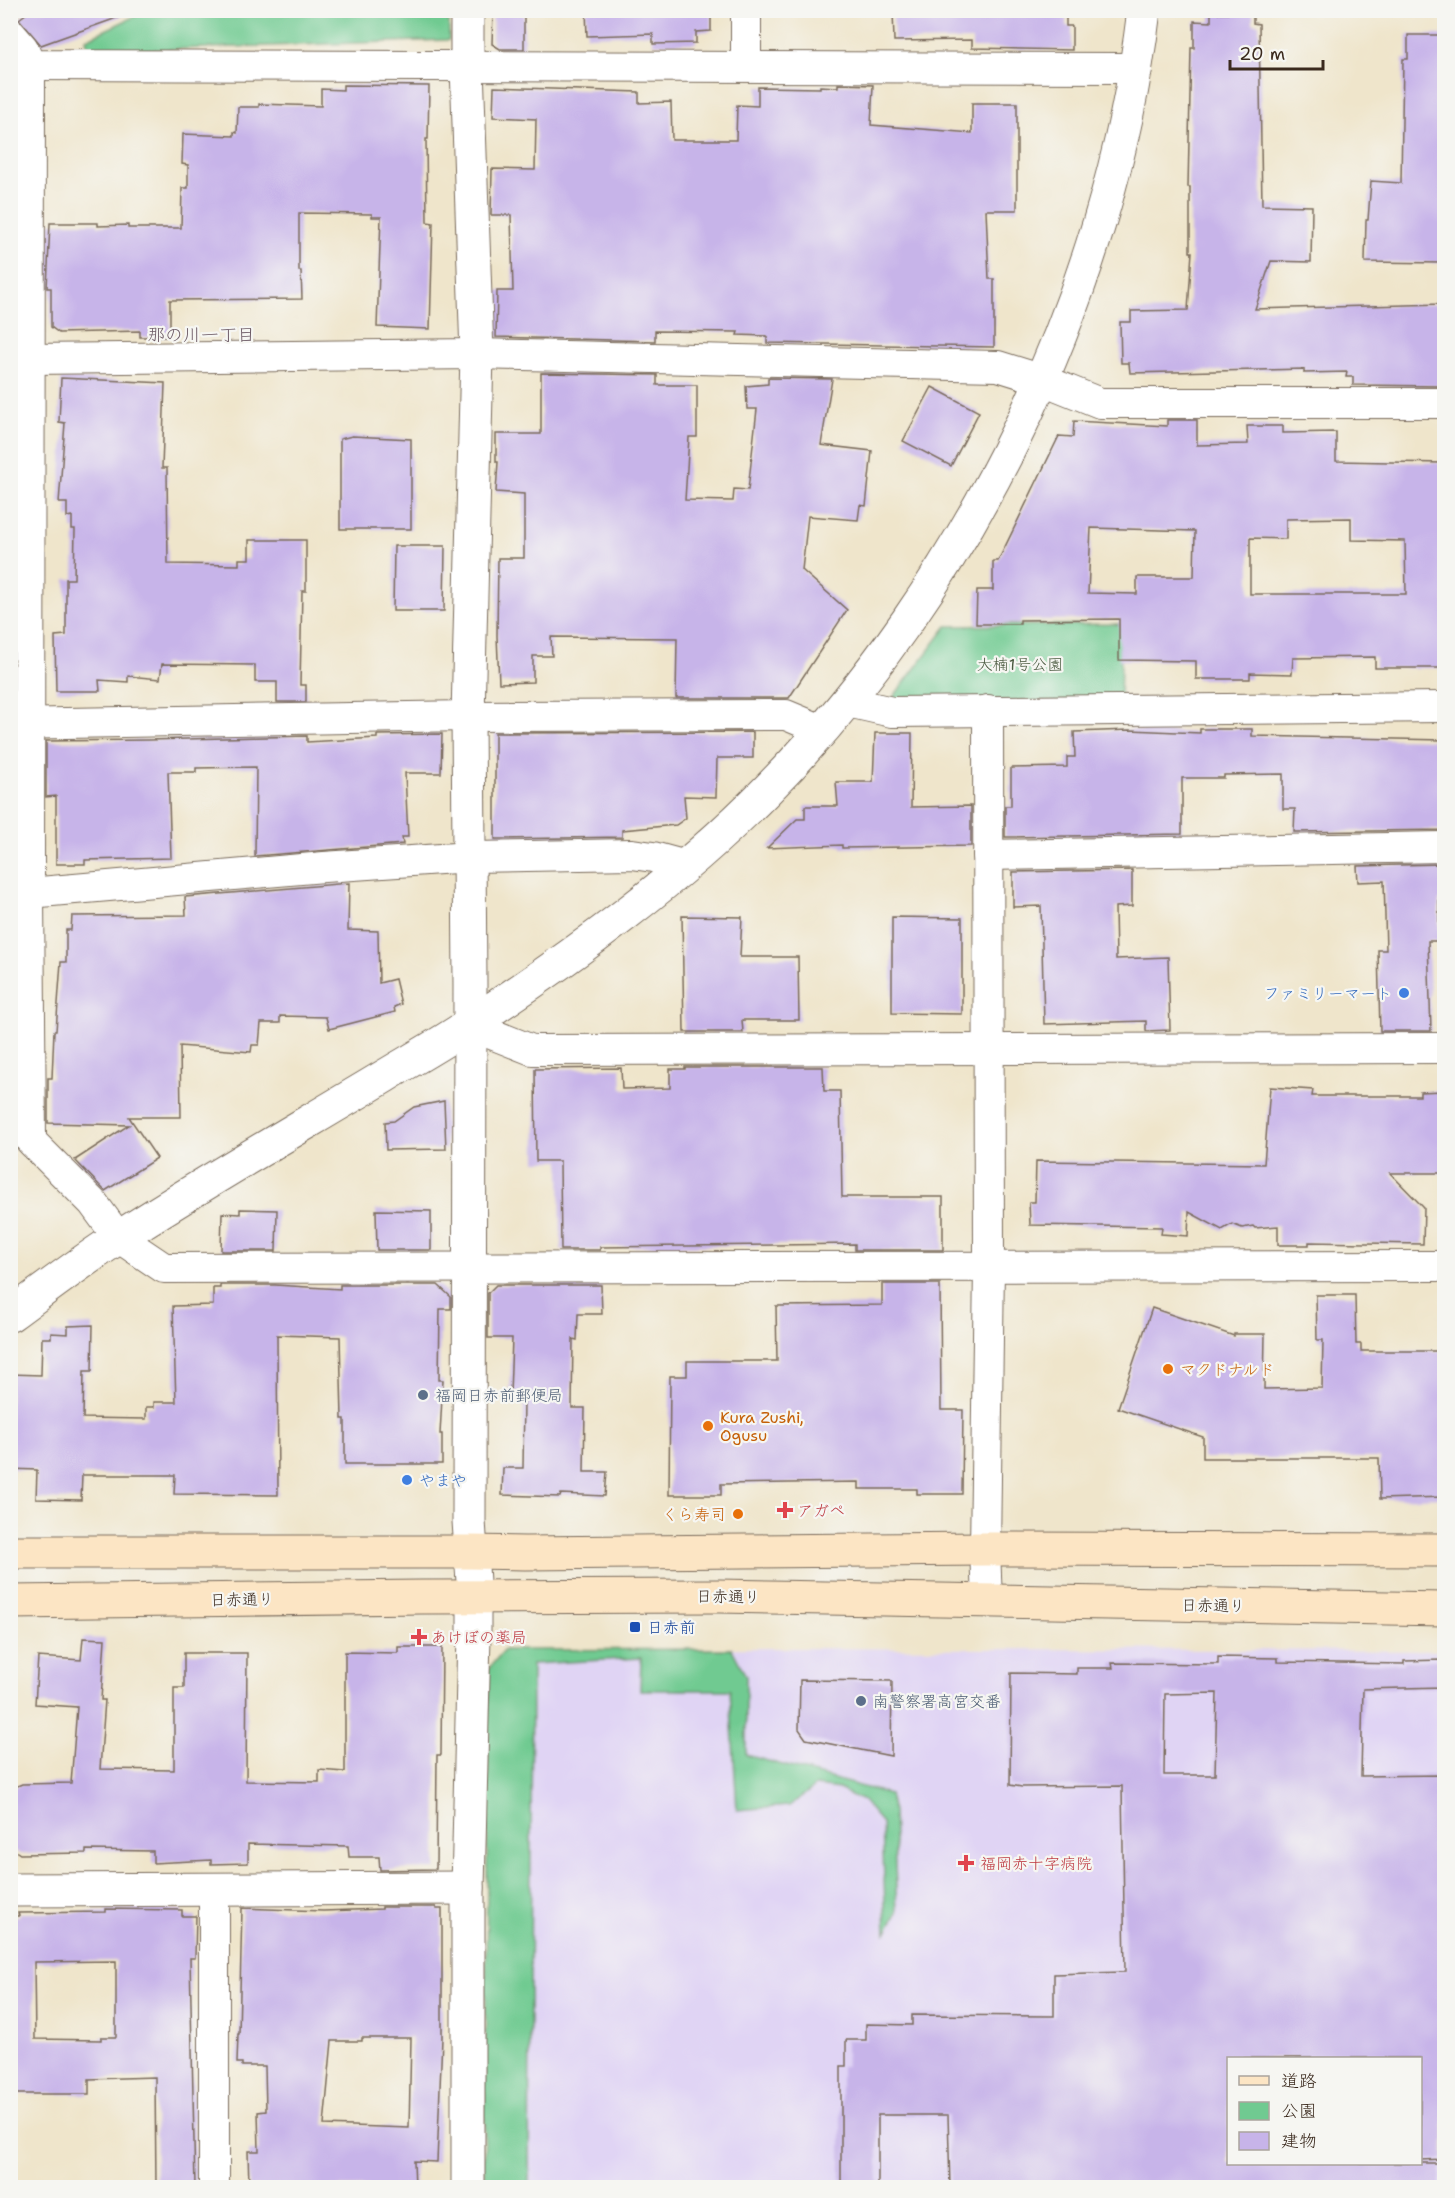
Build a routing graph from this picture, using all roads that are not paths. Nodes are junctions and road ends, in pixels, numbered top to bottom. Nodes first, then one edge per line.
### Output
1 (467, 10) edge
2 (746, 10) edge
3 (1144, 10) edge
4 (10, 33) edge
5 (30, 65) junction
6 (746, 65) junction
7 (467, 67) junction
8 (1137, 68) junction
9 (477, 354) junction
10 (20, 363) edge
11 (1043, 380) junction
12 (1444, 403) edge
13 (848, 702) junction
14 (1444, 706) edge
15 (988, 710) junction
16 (468, 716) junction
17 (20, 724) edge
18 (822, 730) junction
19 (1444, 847) edge
20 (988, 855) junction
21 (470, 857) junction
22 (686, 866) junction
23 (20, 893) edge
24 (469, 1025) junction
25 (1444, 1048) edge
26 (987, 1049) junction
27 (21, 1141) edge
28 (118, 1238) junction
29 (1444, 1266) edge
30 (988, 1267) junction
31 (470, 1268) junction
32 (10, 1315) edge
33 (985, 1549) junction
34 (1444, 1550) edge
35 (10, 1552) edge
36 (470, 1552) junction
37 (474, 1597) junction
38 (987, 1601) junction
39 (10, 1602) edge
40 (1444, 1609) edge
41 (214, 1888) junction
42 (468, 1888) junction
43 (10, 1890) edge
44 (214, 2187) edge
45 (468, 2187) edge

1 - 7 street
2 - 6 street
3 - 8 street
4 - 5 street
5 - 7 street
5 - 10 street
6 - 7 street
6 - 8 street
7 - 9 street
8 - 11 street
9 - 10 street
9 - 11 street
9 - 16 street
10 - 17 street
11 - 12 street
11 - 13 street
13 - 15 street
13 - 18 street
14 - 15 street
15 - 20 street
16 - 17 street
16 - 18 street
16 - 21 street
17 - 23 street
18 - 22 street
19 - 20 street
20 - 26 street
21 - 22 street
21 - 23 street
21 - 24 street
22 - 24 street
23 - 27 street
24 - 26 street
24 - 28 street
24 - 31 street
25 - 26 street
26 - 30 street
27 - 28 street
28 - 31 street
28 - 32 street
29 - 30 street
30 - 31 street
30 - 33 street
31 - 36 street
33 - 34 main road
33 - 36 main road
33 - 38 street
35 - 36 main road
36 - 37 street
37 - 38 main road, 日赤通り
37 - 39 main road, 日赤通り
37 - 42 street
38 - 40 main road, 日赤通り
41 - 42 street
41 - 43 street
41 - 44 street
42 - 45 street

